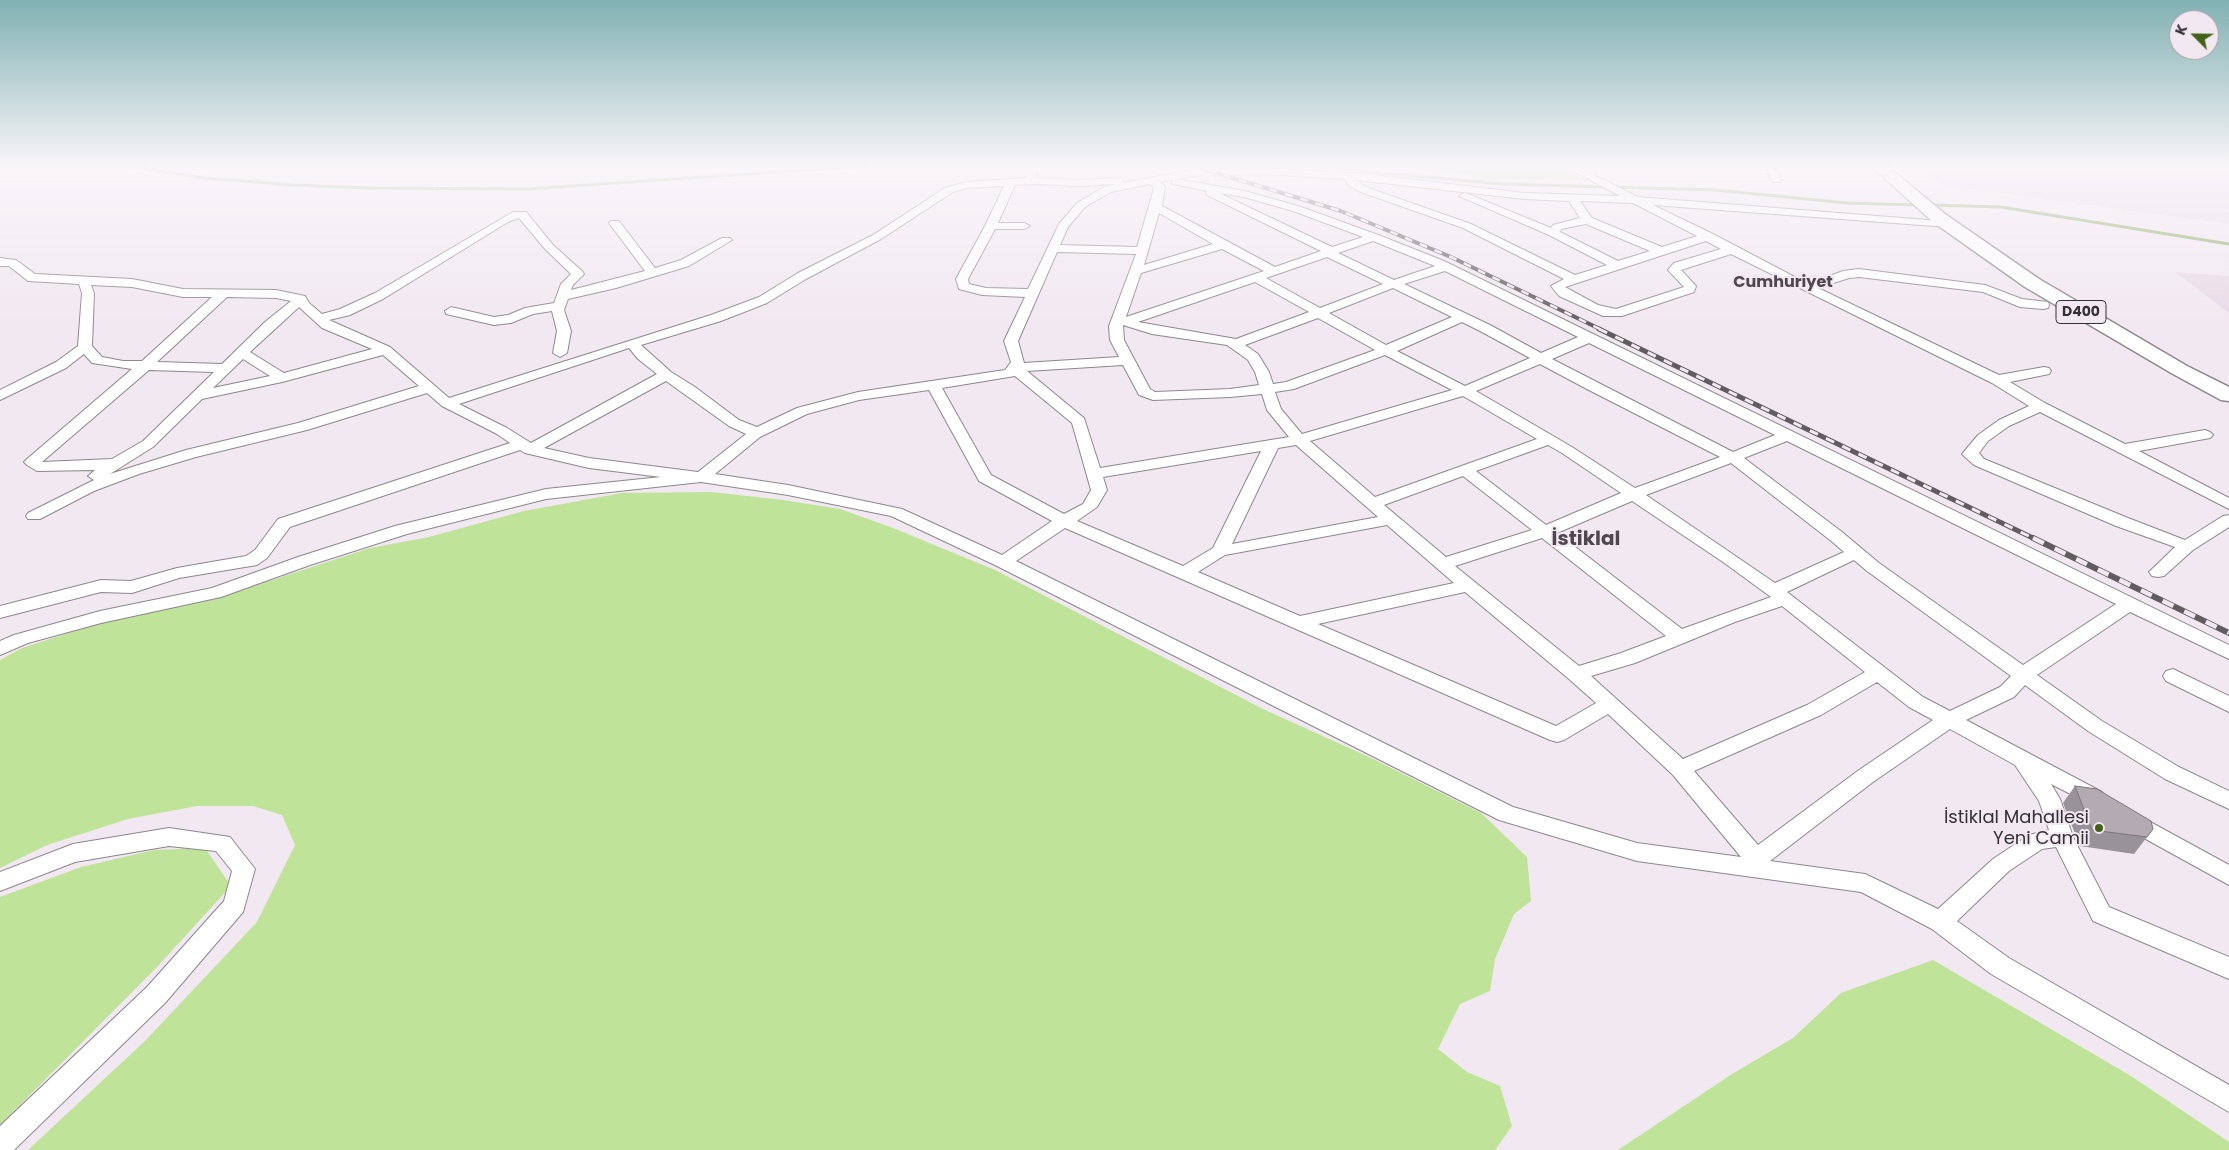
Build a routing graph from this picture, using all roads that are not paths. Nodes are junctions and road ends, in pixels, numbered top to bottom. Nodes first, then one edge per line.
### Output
1 (505, 220) edge
2 (527, 220) edge
3 (904, 220) edge
4 (994, 220) edge
5 (1068, 220) edge
6 (1150, 220) edge
7 (1178, 220) edge
8 (1269, 220) edge
9 (1327, 220) edge
10 (1451, 220) edge
11 (1521, 220) edge
12 (1586, 220) joint
13 (1675, 220) edge
14 (1944, 220) edge
15 (1949, 220) junction
16 (614, 223) dead end
17 (991, 226) junction
18 (1024, 226) dead end
19 (1553, 233) junction
20 (1709, 236) junction
21 (1373, 237) junction
22 (726, 240) dead end
23 (1223, 245) junction
24 (1053, 248) junction
25 (1733, 249) junction
26 (1142, 251) junction
27 (1661, 251) junction
28 (1331, 253) junction
29 (0, 262) edge
30 (1617, 265) junction
31 (1446, 267) junction
32 (1136, 272) junction
33 (1276, 272) junction
34 (653, 273) junction
35 (1256, 278) junction
36 (1574, 279) junction
37 (84, 281) junction
38 (1393, 284) junction
39 (1807, 288) junction
40 (1032, 293) junction
41 (222, 294) junction
42 (301, 299) junction
43 (562, 301) junction
44 (2043, 305) dead end
45 (451, 311) dead end
46 (1317, 313) junction
47 (1461, 318) junction
48 (320, 319) junction
49 (1123, 320) junction
50 (1588, 338) junction
51 (632, 343) junction
52 (1234, 344) junction
53 (85, 347) junction
54 (385, 350) junction
55 (1385, 351) junction
56 (560, 352) dead end
57 (242, 353) junction
58 (1541, 357) junction
59 (1129, 360) junction
60 (146, 365) junction
61 (225, 368) junction
62 (1014, 368) junction
63 (2044, 371) dead end
64 (666, 375) junction
65 (282, 378) junction
66 (1997, 380) junction
67 (2229, 380) edge
68 (933, 385) junction
69 (429, 388) junction
70 (1268, 390) junction
71 (1465, 391) junction
72 (0, 396) edge
73 (197, 396) junction
74 (2229, 396) edge
75 (446, 404) junction
76 (2040, 406) junction
77 (757, 433) junction
78 (1786, 436) junction
79 (2205, 436) dead end
80 (1299, 440) junction
81 (1548, 440) junction
82 (1272, 445) junction
83 (526, 447) junction
84 (2124, 449) junction
85 (1732, 457) junction
86 (116, 464) junction
87 (1465, 470) junction
88 (1094, 474) junction
89 (701, 477) junction
90 (1634, 494) junction
91 (1373, 503) junction
92 (2229, 504) edge
93 (1392, 519) junction
94 (2229, 520) edge
95 (1064, 521) junction
96 (1544, 532) junction
97 (2187, 546) junction
98 (1220, 551) junction
99 (1856, 553) junction
100 (1003, 562) junction
101 (1443, 564) junction
102 (2158, 572) dead end
103 (1183, 574) junction
104 (1468, 586) junction
105 (1779, 595) junction
106 (2129, 604) junction
107 (0, 612) edge
108 (1296, 623) junction
109 (1680, 637) junction
110 (0, 649) edge
111 (2229, 653) edge
112 (1877, 673) junction
113 (1576, 674) junction
114 (2024, 674) junction
115 (2174, 676) dead end
116 (1608, 705) junction
117 (2229, 705) edge
118 (1947, 720) junction
119 (2023, 759) junction
120 (1680, 769) junction
121 (2229, 800) edge
122 (2062, 837) junction
123 (1751, 863) junction
124 (2229, 876) edge
125 (0, 882) edge
126 (1940, 922) junction
127 (2229, 968) edge
128 (2229, 1099) edge
129 (0, 1144) edge

1 - 48 street
2 - 43 street
3 - 51 street
4 - 17 street
5 - 24 street
6 - 26 street
7 - 23 street
8 - 28 street
9 - 21 street
10 - 36 street
11 - 19 street
12 - 19 street
12 - 27 street
13 - 20 street
14 - 15 street
15 - 67 highway, D400
15 - 74 highway, D400
16 - 34 street
17 - 18 street
17 - 40 street
19 - 30 street
20 - 25 street
20 - 27 street
21 - 28 street
21 - 31 street
22 - 34 street
23 - 32 street
23 - 33 street
24 - 26 street
24 - 40 street
25 - 36 street
25 - 39 street
26 - 32 street
27 - 30 street
28 - 33 street
28 - 38 street
29 - 37 street
30 - 36 street
31 - 38 street
31 - 50 street
32 - 49 street
33 - 35 street
34 - 43 street
35 - 46 street
35 - 49 street
37 - 41 street
37 - 53 street
38 - 46 street
38 - 47 street
39 - 44 street
39 - 66 street
40 - 62 street
41 - 42 street
41 - 60 street
42 - 48 street
42 - 57 street
43 - 45 street
43 - 56 street
46 - 52 street
46 - 55 street
47 - 55 street
47 - 58 street
48 - 54 street
49 - 52 street
49 - 59 street
50 - 58 street
50 - 78 street
51 - 64 street
51 - 75 street
52 - 70 street
53 - 60 street
53 - 72 street
54 - 65 street
54 - 69 street
55 - 70 street
55 - 71 street
57 - 61 street
57 - 65 street
58 - 71 street
58 - 85 street
59 - 62 street
59 - 70 street
60 - 61 street
60 - 86 street
61 - 73 street
62 - 68 street
62 - 88 street
63 - 66 street
64 - 77 street
64 - 83 street
65 - 73 street
66 - 76 street
68 - 77 street
68 - 95 street
69 - 75 street
69 - 86 street
70 - 80 street
71 - 80 street
71 - 81 street
73 - 86 street
75 - 83 street
76 - 84 street
76 - 97 street
77 - 89 street
78 - 85 street
78 - 106 street
79 - 84 street
80 - 82 street
80 - 91 street
81 - 87 street
81 - 90 street
82 - 88 street
82 - 98 street
83 - 89 street
83 - 107 street
84 - 92 street
85 - 90 street
85 - 99 street
87 - 91 street
87 - 96 street
88 - 95 street
89 - 100 street
89 - 110 street
90 - 96 street
90 - 105 street
91 - 93 street
93 - 98 street
93 - 101 street
94 - 97 street
95 - 100 street
95 - 103 street
96 - 101 street
96 - 109 street
97 - 102 street
98 - 103 street
99 - 105 street
99 - 114 street
100 - 123 street
101 - 104 street
103 - 108 street
104 - 108 street
104 - 113 street
105 - 109 street
105 - 112 street
106 - 111 street
106 - 114 street
108 - 116 street
109 - 113 street
112 - 118 street
112 - 120 street
113 - 116 street
114 - 118 street
114 - 121 street
115 - 117 street
116 - 120 street
118 - 119 street
118 - 123 street
119 - 122 street
119 - 124 street
120 - 123 street
122 - 126 street
122 - 127 street
123 - 126 street
125 - 129 street
126 - 128 street

